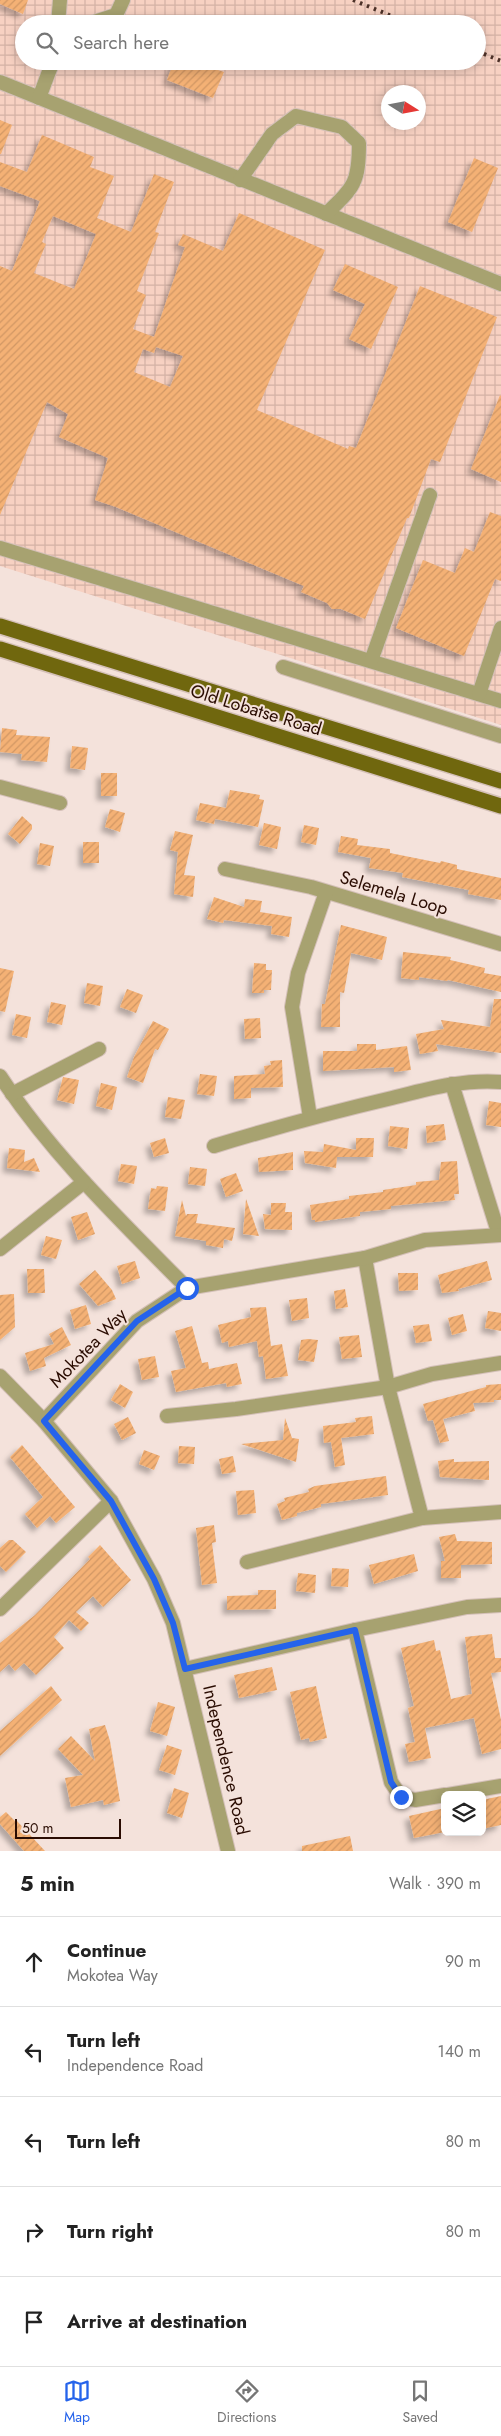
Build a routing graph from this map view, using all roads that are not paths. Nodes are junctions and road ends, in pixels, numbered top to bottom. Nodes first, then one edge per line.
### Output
1 (60, 0) edge
2 (123, 0) edge
3 (59, 15) edge
4 (116, 15) edge
5 (50, 70) edge
6 (0, 82) edge
7 (39, 98) junction
8 (240, 180) junction
9 (326, 214) junction
10 (501, 284) edge
11 (430, 495) dead end
12 (0, 548) edge
13 (0, 626) edge
14 (501, 628) edge
15 (0, 650) edge
16 (371, 661) junction
17 (283, 667) dead end
18 (479, 694) junction
19 (501, 701) edge
20 (501, 736) edge
21 (501, 781) edge
22 (0, 787) edge
23 (60, 803) dead end
24 (501, 806) edge
25 (225, 869) dead end
26 (326, 892) junction
27 (501, 944) edge
28 (99, 1049) dead end
29 (0, 1076) edge
30 (501, 1082) edge
31 (452, 1084) junction
32 (12, 1094) junction
33 (310, 1117) junction
34 (214, 1146) dead end
35 (84, 1182) junction
36 (500, 1235) edge
37 (0, 1249) edge
38 (365, 1258) junction
39 (187, 1288) junction
40 (501, 1364) edge
41 (0, 1376) edge
42 (388, 1387) junction
43 (167, 1416) dead end
44 (44, 1421) junction
45 (111, 1501) junction
46 (501, 1512) edge
47 (422, 1518) junction
48 (247, 1562) dead end
49 (501, 1605) edge
50 (0, 1609) edge
51 (355, 1630) junction
52 (185, 1669) junction
53 (501, 1786) edge
54 (470, 1791) edge
55 (441, 1796) edge
56 (228, 1851) edge

1 - 3 street
2 - 4 street
5 - 7 street
6 - 7 street
7 - 8 street
8 - 9 street
8 - 9 street
9 - 10 street
11 - 16 street
12 - 16 street
13 - 21 main road, Old Lobatse Road
14 - 18 street
15 - 24 main road, Old Lobatse Road
16 - 18 street
17 - 20 street
18 - 19 street
22 - 23 street
25 - 26 street
26 - 27 street, Selemela Loop
26 - 33 street, Selemela Loop
28 - 32 street
29 - 32 street
30 - 31 street
31 - 33 street
31 - 36 street
32 - 35 street
33 - 34 street
35 - 37 street
35 - 39 street
36 - 38 street
38 - 39 street
38 - 42 street
39 - 44 street, Mokotea Way
40 - 42 street
41 - 44 street, Independence Road
42 - 43 street
42 - 47 street
44 - 45 street, Independence Road
45 - 50 street
45 - 52 street, Independence Road
46 - 47 street
47 - 48 street
49 - 51 street
51 - 52 street
51 - 55 street
52 - 56 street, Independence Road
53 - 54 street

